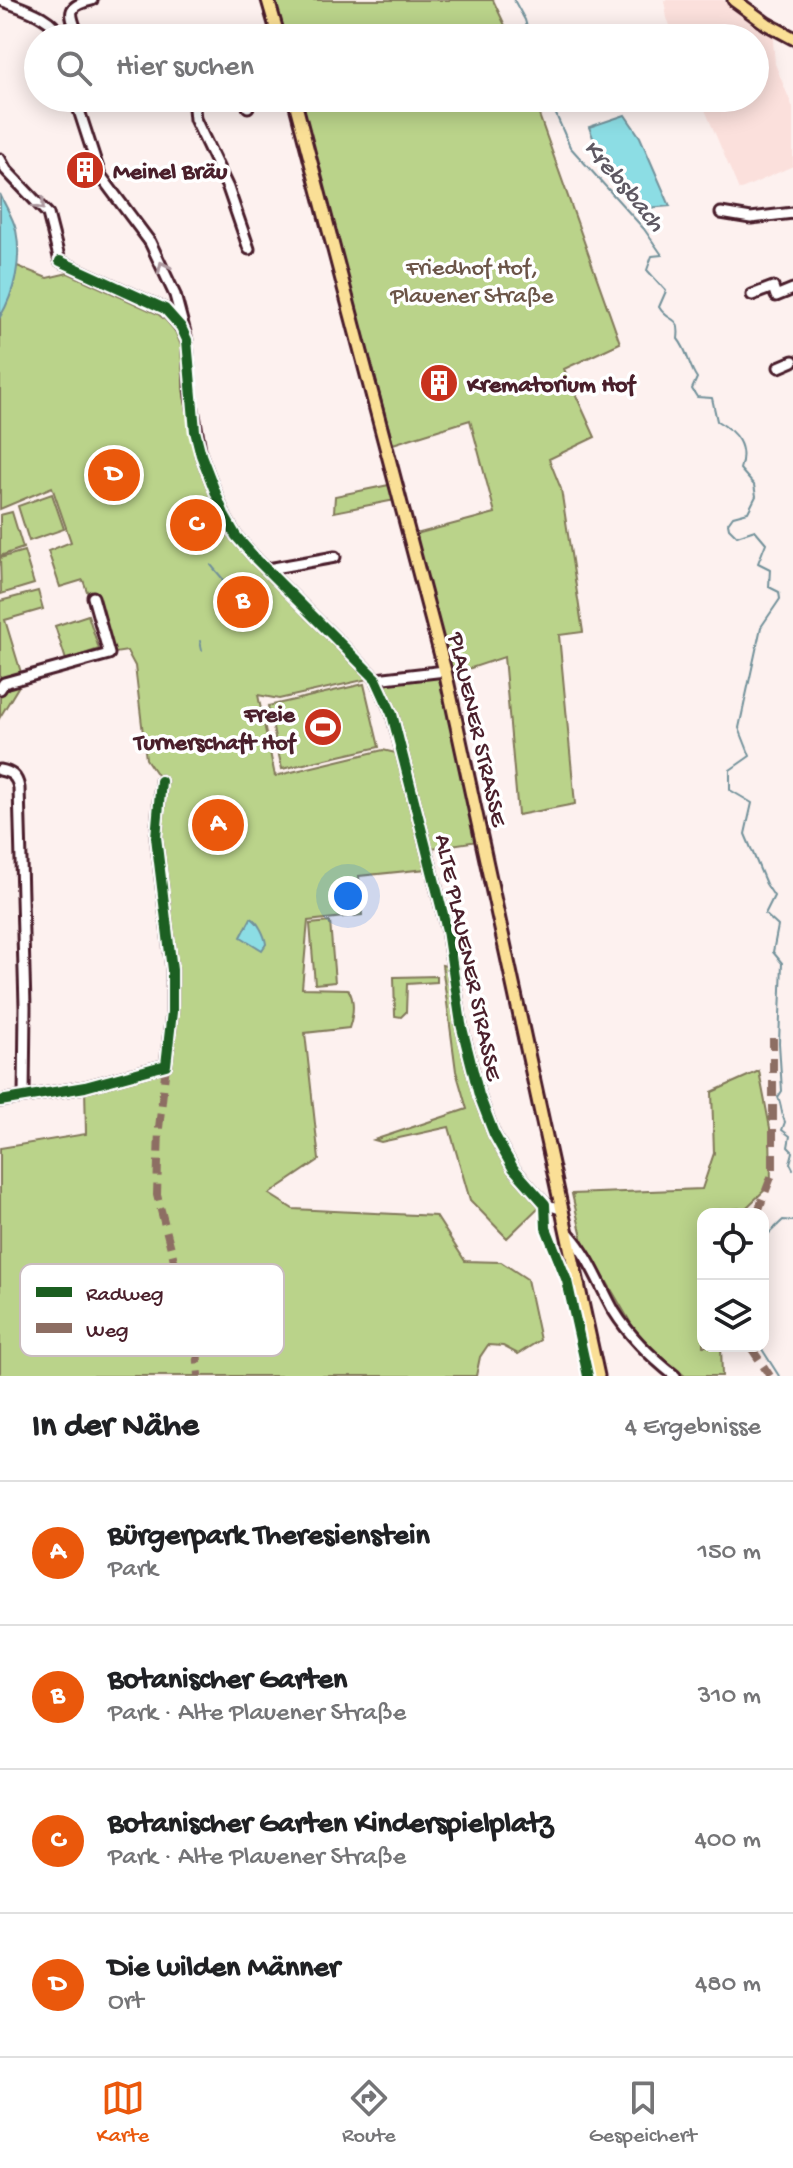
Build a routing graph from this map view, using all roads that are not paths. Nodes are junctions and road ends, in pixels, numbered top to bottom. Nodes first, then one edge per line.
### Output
1 (1, 0) edge
2 (92, 0) edge
3 (268, 0) edge
4 (734, 0) edge
5 (52, 24) edge
6 (74, 24) edge
7 (275, 24) edge
8 (767, 24) edge
9 (769, 25) edge
10 (793, 38) edge
11 (79, 112) edge
12 (194, 112) edge
13 (298, 112) edge
14 (0, 159) edge
15 (721, 213) dead end
16 (793, 213) edge
17 (249, 249) dead end
18 (793, 289) edge
19 (752, 295) dead end
20 (187, 340) junction
21 (793, 361) edge
22 (779, 367) dead end
23 (335, 557) dead end
24 (268, 569) junction
25 (93, 597) dead end
26 (445, 671) junction
27 (376, 679) junction
28 (0, 689) edge
29 (0, 770) edge
30 (161, 781) dead end
31 (24, 1097) junction
32 (0, 1101) edge
33 (563, 1210) junction
34 (569, 1234) junction
35 (598, 1376) edge
36 (675, 1376) edge

1 - 5 street
2 - 6 street
3 - 7 main road
4 - 8 main road
9 - 10 main road
20 -> 11 street, ALTE PLAUENER STRASSE
12 - 17 street
13 - 26 main road, PLAUENER STRASSE
14 -> 20 street
15 - 16 street
18 - 19 street
20 - 24 street, ALTE PLAUENER STRASSE
21 - 22 street
23 - 24 street
24 - 27 street, ALTE PLAUENER STRASSE
25 - 28 street
26 - 27 street
26 - 33 main road, PLAUENER STRASSE
27 - 33 street, ALTE PLAUENER STRASSE
29 - 31 street
30 - 31 street
31 - 32 street
33 - 34 main road, PLAUENER STRASSE
34 - 35 main road, PLAUENER STRASSE
34 - 36 street

